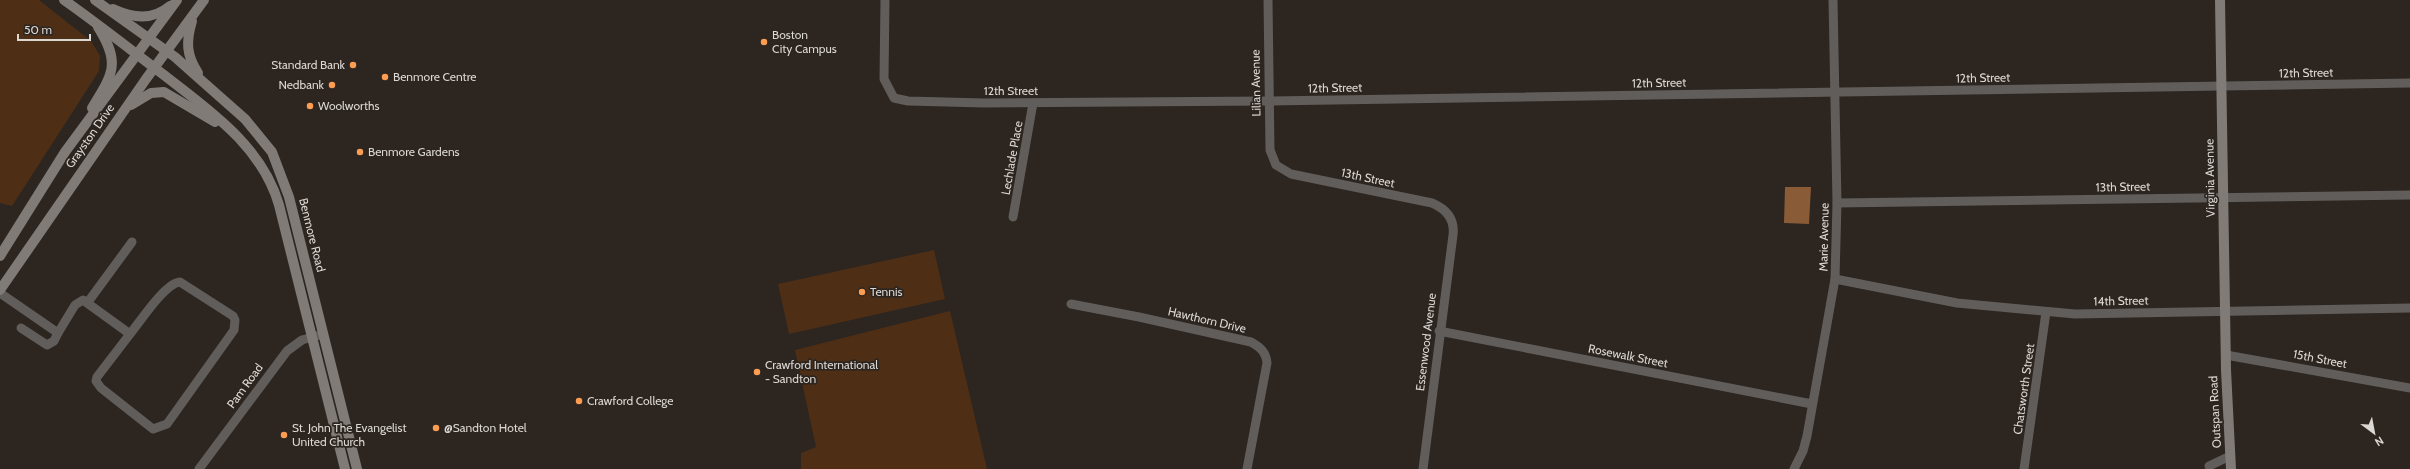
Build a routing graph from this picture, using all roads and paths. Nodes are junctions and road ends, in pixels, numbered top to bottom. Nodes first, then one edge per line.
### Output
1 (64, 0) edge
2 (95, 0) edge
3 (177, 0) edge
4 (204, 0) edge
5 (885, 0) edge
6 (1268, 0) edge
7 (1833, 0) edge
8 (2220, 0) edge
9 (193, 15) junction
10 (94, 21) junction
11 (149, 39) junction
12 (166, 51) junction
13 (139, 55) junction
14 (154, 67) junction
15 (202, 80) junction
16 (2410, 83) edge
17 (2220, 86) junction
18 (1834, 93) junction
19 (1268, 102) junction
20 (1034, 103) junction
21 (124, 110) junction
22 (238, 137) junction
23 (66, 152) junction
24 (1276, 165) joint
25 (2410, 196) edge
26 (2223, 198) junction
27 (1836, 203) junction
28 (1014, 217) dead end
29 (1451, 219) joint
30 (17, 227) junction
31 (0, 239) edge
32 (132, 242) dead end
33 (0, 256) edge
34 (1835, 280) junction
35 (0, 290) edge
36 (0, 293) edge
37 (88, 302) junction
38 (1071, 304) dead end
39 (2410, 308) edge
40 (2225, 311) junction
41 (2046, 312) junction
42 (21, 328) dead end
43 (1439, 331) junction
44 (58, 333) junction
45 (130, 334) junction
46 (318, 336) junction
47 (2226, 355) junction
48 (2410, 388) edge
49 (1812, 404) junction
50 (2230, 456) junction
51 (2209, 466) dead end
52 (200, 469) edge
53 (345, 469) edge
54 (357, 469) edge
55 (1248, 469) edge
56 (1423, 469) edge
57 (1794, 469) edge
58 (2024, 469) edge
59 (2231, 469) edge

1 - 10 street, Benmore Road
2 - 3 street
2 - 11 street, Benmore Road
3 - 11 street, Grayston Drive
4 - 9 street, Grayston Drive
5 - 20 street, 12th Street
6 - 19 street, Lilian Avenue
7 - 18 street, Marie Avenue
8 - 17 street, Virginia Avenue
9 - 12 street, Grayston Drive
9 - 15 street
10 - 13 street, Benmore Road
10 - 23 street
11 - 12 street, Benmore Road
11 - 13 street, Grayston Drive
12 - 14 street, Grayston Drive
12 - 15 street, Benmore Road
13 - 14 street, Benmore Road
13 - 23 street, Grayston Drive
14 - 21 street, Grayston Drive
14 - 22 street, Benmore Road
15 - 46 street, Benmore Road
16 - 17 street, 12th Street
17 - 18 street, 12th Street
17 - 26 street, Virginia Avenue
18 - 19 street, 12th Street
18 - 27 street, Marie Avenue
19 - 20 street, 12th Street
19 - 24 street, Lilian Avenue
20 - 28 street, Lechlade Place
21 - 22 street
21 - 35 street, Grayston Drive
22 - 46 street, Benmore Road
23 - 30 street, Grayston Drive
24 - 29 street, 13th Street
25 - 26 street, 13th Street
26 - 27 street, 13th Street
26 - 40 street, Virginia Avenue
27 - 34 street, Marie Avenue
29 - 43 street, Essenwood Avenue
30 - 31 street
30 - 33 street, Grayston Drive
32 - 37 street
34 - 41 street, 14th Street
34 - 49 street, Marie Avenue
36 - 44 street
37 - 44 street
37 - 45 street
38 - 55 street, Hawthorn Drive
39 - 40 street, 14th Street
40 - 41 street, 14th Street
40 - 47 street, Virginia Avenue
41 - 58 street, Chatsworth Street
42 - 44 street
43 - 49 street, Rosewalk Street
43 - 56 street, Essenwood Avenue
45 - 45 street
46 - 52 street, Pam Road
46 - 53 street, Benmore Road
46 - 54 street, Benmore Road
47 - 48 street, 15th Street
47 - 50 street, Outspan Road
49 - 57 street, Marie Avenue
50 - 51 street
50 - 59 street, Outspan Road

